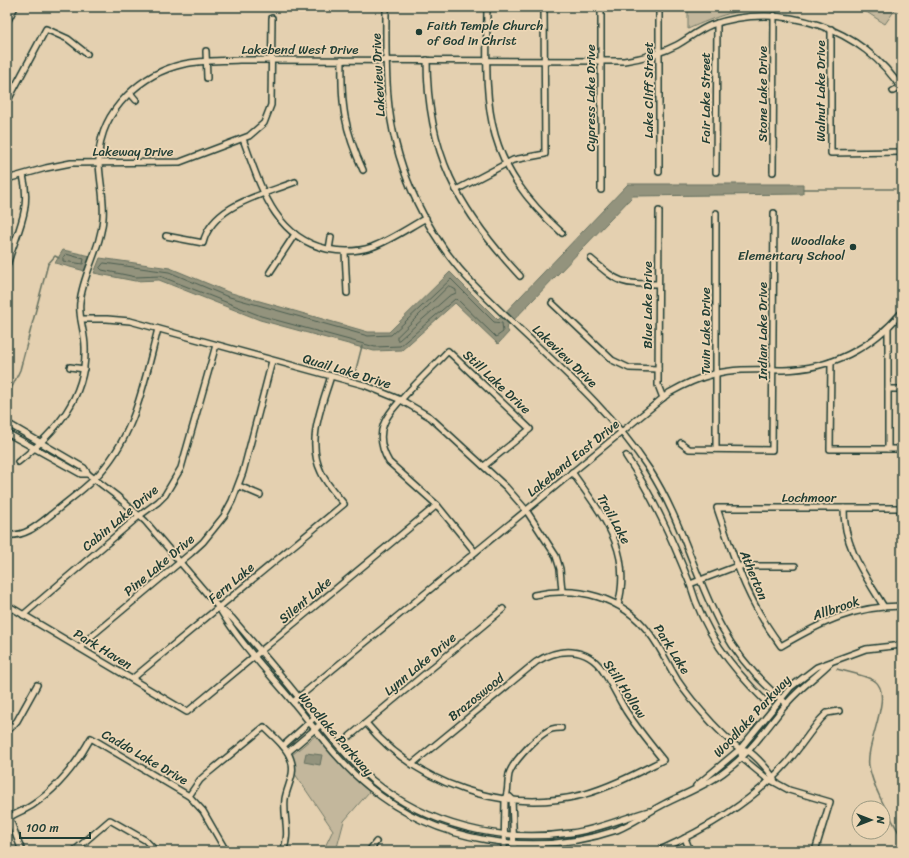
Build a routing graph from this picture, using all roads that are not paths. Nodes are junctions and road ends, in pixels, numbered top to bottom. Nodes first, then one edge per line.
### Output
1 (15, 7) edge
2 (386, 7) edge
3 (487, 7) edge
4 (544, 7) edge
5 (602, 7) edge
6 (659, 7) edge
7 (774, 15) junction
8 (272, 18) dead end
9 (7, 22) edge
10 (717, 23) junction
11 (831, 29) junction
12 (206, 51) dead end
13 (659, 53) junction
14 (87, 54) dead end
15 (342, 60) junction
16 (386, 60) junction
17 (427, 60) junction
18 (207, 61) junction
19 (272, 61) junction
20 (486, 61) junction
21 (543, 61) junction
22 (601, 61) junction
23 (207, 78) dead end
24 (901, 88) edge
25 (893, 91) dead end
26 (130, 93) junction
27 (136, 100) dead end
28 (7, 102) edge
29 (243, 139) junction
30 (902, 152) edge
31 (99, 163) junction
32 (506, 164) junction
33 (363, 170) dead end
34 (659, 172) dead end
35 (716, 172) dead end
36 (773, 172) dead end
37 (23, 175) junction
38 (7, 179) edge
39 (294, 182) dead end
40 (456, 190) junction
41 (601, 190) dead end
42 (264, 194) junction
43 (659, 212) dead end
44 (716, 213) dead end
45 (774, 213) dead end
46 (426, 218) junction
47 (562, 233) dead end
48 (295, 234) junction
49 (166, 236) dead end
50 (331, 237) dead end
51 (7, 246) edge
52 (13, 246) junction
53 (328, 249) junction
54 (345, 252) junction
55 (592, 259) dead end
56 (7, 266) edge
57 (270, 272) dead end
58 (520, 276) dead end
59 (658, 284) junction
60 (347, 293) dead end
61 (552, 303) dead end
62 (902, 312) edge
63 (81, 319) junction
64 (888, 328) junction
65 (158, 329) junction
66 (216, 345) junction
67 (272, 361) junction
68 (831, 362) junction
69 (70, 367) dead end
70 (84, 369) junction
71 (658, 369) junction
72 (773, 370) junction
73 (716, 373) junction
74 (331, 376) junction
75 (888, 388) junction
76 (902, 389) edge
77 (663, 398) junction
78 (401, 400) junction
79 (7, 423) edge
80 (622, 432) junction
81 (7, 433) edge
82 (41, 443) junction
83 (681, 443) dead end
84 (34, 449) junction
85 (716, 449) junction
86 (888, 449) junction
87 (902, 449) edge
88 (626, 456) dead end
89 (18, 462) dead end
90 (484, 466) junction
91 (572, 472) junction
92 (88, 474) junction
93 (94, 479) junction
94 (238, 486) junction
95 (260, 495) dead end
96 (437, 505) junction
97 (717, 508) joint
98 (844, 508) junction
99 (901, 508) edge
100 (526, 510) junction
101 (139, 516) junction
102 (902, 522) edge
103 (7, 534) edge
104 (475, 552) junction
105 (181, 562) junction
106 (737, 566) junction
107 (795, 566) dead end
108 (701, 580) junction
109 (690, 584) junction
110 (562, 591) junction
111 (534, 595) dead end
112 (618, 605) junction
113 (7, 606) edge
114 (902, 606) edge
115 (884, 607) junction
116 (219, 608) junction
117 (503, 609) dead end
118 (23, 615) junction
119 (902, 645) edge
120 (781, 646) joint
121 (80, 648) junction
122 (260, 651) junction
123 (556, 652) joint
124 (254, 656) junction
125 (830, 663) junction
126 (132, 679) junction
127 (37, 685) dead end
128 (299, 697) junction
129 (781, 699) junction
130 (765, 701) dead end
131 (293, 702) junction
132 (787, 704) junction
133 (839, 711) dead end
134 (187, 712) joint
135 (315, 717) junction
136 (309, 722) junction
137 (366, 723) junction
138 (321, 724) junction
139 (561, 728) dead end
140 (315, 729) junction
141 (7, 732) edge
142 (298, 733) junction
143 (350, 736) dead end
144 (303, 740) junction
145 (283, 746) junction
146 (740, 749) junction
147 (748, 751) junction
148 (288, 752) junction
149 (742, 758) junction
150 (760, 763) junction
151 (412, 764) junction
152 (755, 768) junction
153 (773, 780) junction
154 (693, 790) junction
155 (508, 793) junction
156 (189, 796) junction
157 (505, 799) junction
158 (512, 799) junction
159 (652, 810) junction
160 (7, 812) edge
161 (8, 818) edge
162 (504, 818) junction
163 (513, 818) junction
164 (503, 835) junction
165 (513, 835) junction
166 (685, 838) junction
167 (376, 842) dead end
168 (504, 843) junction
169 (514, 843) junction
170 (22, 851) edge
171 (74, 851) edge
172 (156, 851) edge
173 (226, 851) edge
174 (283, 851) edge
175 (369, 851) edge
176 (504, 851) edge
177 (514, 851) edge
178 (658, 851) edge
179 (690, 851) edge
180 (815, 851) edge

1 - 9 street
2 - 16 street, Lakeview Drive
3 - 20 street
4 - 21 street
5 - 22 street, Cypress Lake Drive
6 - 13 street, Lake Cliff Street
7 - 10 street, Lakebend West Drive
7 - 11 street, Lakebend West Drive
7 - 36 street, Stone Lake Drive
8 - 19 street, Lakeway Drive
10 - 13 street, Lakebend West Drive
10 - 35 street, Fair Lake Street
11 - 24 street, Lakebend West Drive
11 - 30 street, Walnut Lake Drive
12 - 18 street
13 - 22 street, Lakebend West Drive
13 - 34 street, Lake Cliff Street
14 - 28 street
15 - 16 street, Lakebend West Drive
15 - 19 street, Lakebend West Drive
15 - 33 street
16 - 17 street, Lakebend West Drive
16 - 46 street, Lakeview Drive
17 - 20 street, Lakebend West Drive
17 - 40 street
18 - 19 street, Lakebend West Drive
18 - 23 street
18 - 26 street, Lakebend West Drive
19 - 29 street, Lakeway Drive
20 - 21 street, Lakebend West Drive
20 - 32 street
21 - 22 street, Lakebend West Drive
21 - 32 street
22 - 41 street, Cypress Lake Drive
24 - 25 street, Lakebend West Drive
26 - 27 street
26 - 31 street, Lakebend West Drive
29 - 31 street, Lakeway Drive
29 - 42 street
31 - 37 street, Lakeway Drive
31 - 63 street, Lakebend West Drive
32 - 40 street
32 - 47 street
37 - 38 street, Lakeway Drive
37 - 52 street
39 - 42 street
40 - 58 street
42 - 48 street
42 - 49 street
43 - 59 street, Blue Lake Drive
44 - 73 street, Twin Lake Drive
45 - 72 street, Indian Lake Drive
46 - 54 street
46 - 80 street, Lakeview Drive
48 - 53 street
48 - 57 street
50 - 53 street
51 - 52 street
52 - 56 street
53 - 54 street
54 - 60 street
55 - 59 street
59 - 71 street, Blue Lake Drive
61 - 71 street
62 - 64 street, Lakebend East Drive
63 - 65 street, Quail Lake Drive
63 - 70 street, Lakebend West Drive
64 - 68 street, Lakebend East Drive
64 - 75 street
65 - 66 street, Quail Lake Drive
65 - 93 street
66 - 67 street, Quail Lake Drive
66 - 101 street, Cabin Lake Drive
67 - 74 street, Quail Lake Drive
67 - 94 street, Pine Lake Drive
68 - 72 street, Lakebend East Drive
68 - 86 street
69 - 70 street
70 - 82 street, Lakebend West Drive
71 - 77 street, Blue Lake Drive
72 - 73 street, Lakebend East Drive
72 - 85 street, Indian Lake Drive
73 - 77 street, Lakebend East Drive
73 - 85 street, Twin Lake Drive
74 - 78 street, Quail Lake Drive
74 - 116 street, Fern Lake
75 - 76 street
75 - 86 street
77 - 80 street, Lakebend East Drive
78 - 90 street, Quail Lake Drive
78 - 90 street, Still Lake Drive
78 - 96 street
79 - 82 street, Woodlake Parkway
80 - 91 street, Lakebend East Drive
80 - 108 street, Lakeview Drive
81 - 84 street, Woodlake Parkway
82 - 84 street, Lakebend West Drive
82 - 92 street, Woodlake Parkway
83 - 85 street
84 - 89 street
84 - 92 street, Woodlake Parkway
86 - 87 street
88 - 109 street
90 - 100 street, Quail Lake Drive
91 - 100 street, Lakebend East Drive
91 - 112 street, Trail Lake
92 - 93 street, Woodlake Parkway
93 - 101 street, Woodlake Parkway
93 - 103 street
94 - 95 street
94 - 105 street, Pine Lake Drive
96 - 104 street
96 - 122 street, Silent Lake
97 - 98 street, Lochmoor
97 - 106 street, Atherton
98 - 99 street, Lochmoor
98 - 115 street
99 - 102 street
100 - 104 street, Lakebend East Drive
100 - 110 street, Quail Lake Drive
101 - 105 street, Woodlake Parkway
101 - 118 street, Cabin Lake Drive
104 - 128 street, Lakebend East Drive
105 - 116 street, Woodlake Parkway
105 - 121 street, Pine Lake Drive
106 - 107 street
106 - 108 street
106 - 120 street, Atherton
108 - 109 street
108 - 129 street, Lakeview Drive
109 - 130 street
110 - 111 street, Park Lake
110 - 112 street, Park Lake
112 - 146 street, Park Lake
113 - 118 street, Park Haven
114 - 115 street, Allbrook
115 - 120 street, Allbrook
116 - 122 street, Woodlake Parkway
116 - 124 street, Woodlake Parkway
116 - 126 street, Fern Lake
117 - 137 street, Lynn Lake Drive
118 - 121 street, Park Haven
119 - 125 street, Woodlake Parkway
121 - 126 street, Park Haven
122 - 124 street, Silent Lake
122 - 128 street, Woodlake Parkway
123 - 151 street, Brazoswood
123 - 158 street, Still Hollow
124 - 131 street, Woodlake Parkway
124 - 134 street, Silent Lake
125 - 129 street, Woodlake Parkway
125 - 132 street, Woodlake Parkway
126 - 134 street, Park Haven
127 - 141 street
128 - 131 street, Lakebend East Drive
128 - 135 street, Woodlake Parkway
129 - 132 street, Lakeview Drive
129 - 146 street, Woodlake Parkway
131 - 136 street, Woodlake Parkway
132 - 147 street, Woodlake Parkway
133 - 153 street
135 - 136 street
135 - 138 street, Woodlake Parkway
136 - 140 street, Woodlake Parkway
136 - 142 street
137 - 143 street, Lynn Lake Drive
137 - 151 street
138 - 140 street
138 - 164 street, Woodlake Parkway
139 - 155 street
140 - 144 street
140 - 168 street, Woodlake Parkway
142 - 144 street
142 - 145 street
144 - 148 street
145 - 148 street
145 - 156 street
146 - 147 street
146 - 149 street
146 - 154 street, Woodlake Parkway
147 - 149 street, Woodlake Parkway
147 - 150 street
148 - 174 street
149 - 152 street
149 - 154 street, Woodlake Parkway
150 - 152 street
150 - 153 street
151 - 157 street
152 - 153 street
153 - 166 street
153 - 180 street
154 - 159 street, Woodlake Parkway
155 - 157 street
155 - 158 street
156 - 161 street, Caddo Lake Drive
156 - 173 street, Caddo Lake Drive
157 - 158 street
157 - 162 street
158 - 163 street
159 - 165 street, Woodlake Parkway
159 - 169 street, Woodlake Parkway
160 - 161 street
161 - 170 street
162 - 163 street
162 - 164 street
163 - 165 street
164 - 165 street, Woodlake Parkway
164 - 168 street
165 - 169 street
166 - 178 street
166 - 179 street
167 - 175 street
168 - 169 street, Woodlake Parkway
168 - 176 street
169 - 177 street
171 - 172 street

